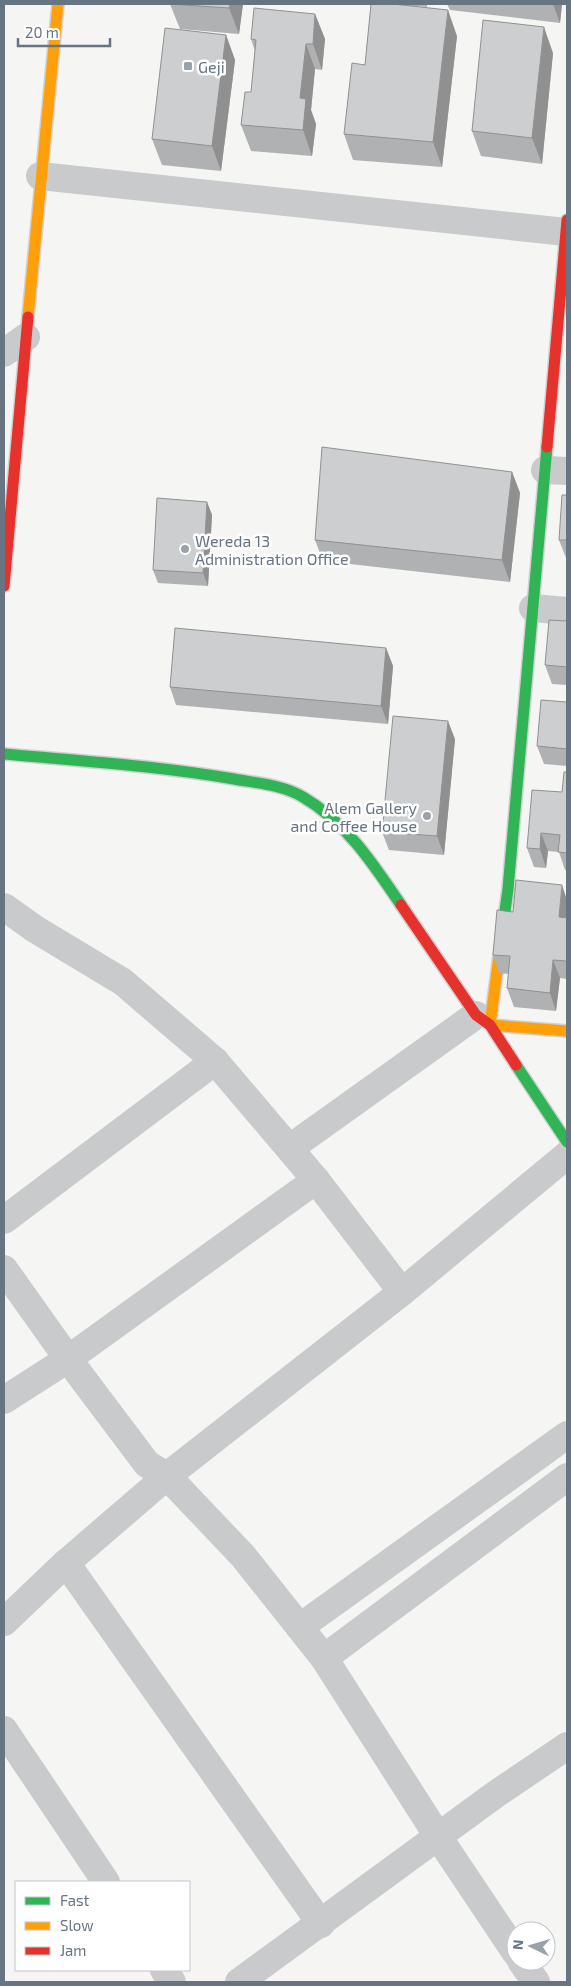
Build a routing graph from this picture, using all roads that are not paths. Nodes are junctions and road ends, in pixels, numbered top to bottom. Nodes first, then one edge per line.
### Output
1 (58, 4) edge
2 (40, 176) junction
3 (567, 226) edge
4 (26, 336) junction
5 (4, 353) edge
6 (556, 470) edge
7 (4, 586) edge
8 (533, 608) junction
9 (567, 610) edge
10 (4, 754) edge
11 (4, 907) edge
12 (483, 1020) junction
13 (567, 1031) edge
14 (215, 1061) junction
15 (567, 1142) edge
16 (290, 1148) junction
17 (567, 1156) edge
18 (316, 1180) junction
19 (4, 1220) edge
20 (4, 1269) edge
21 (402, 1292) junction
22 (68, 1359) junction
23 (4, 1400) edge
24 (567, 1435) edge
25 (167, 1476) junction
26 (567, 1477) edge
27 (66, 1563) junction
28 (4, 1622) edge
29 (300, 1627) junction
30 (324, 1658) junction
31 (4, 1730) edge
32 (567, 1746) edge
33 (439, 1838) junction
34 (105, 1881) edge
35 (321, 1924) junction
36 (506, 1938) edge
37 (165, 1971) edge
38 (529, 1971) edge
39 (172, 1982) edge
40 (240, 1982) edge
41 (536, 1982) edge

1 - 2 street
2 - 3 street
2 - 4 street
3 - 6 street
4 - 5 street
4 - 7 street
6 - 8 street
8 - 9 street
8 - 12 street
10 - 12 street
11 - 14 street
12 - 13 street
12 - 15 street
12 - 16 street
14 - 16 street
14 - 19 street
16 - 18 street
17 - 21 street
18 - 21 street
18 - 22 street
20 - 22 street
21 - 25 street
22 - 23 street
22 - 25 street
24 - 29 street
25 - 27 street
25 - 29 street
26 - 30 street
27 - 28 street
27 - 35 street
29 - 30 street
30 - 33 street
31 - 34 street
32 - 33 street
33 - 35 street
33 - 36 street
35 - 40 street
37 - 39 street
38 - 41 street

